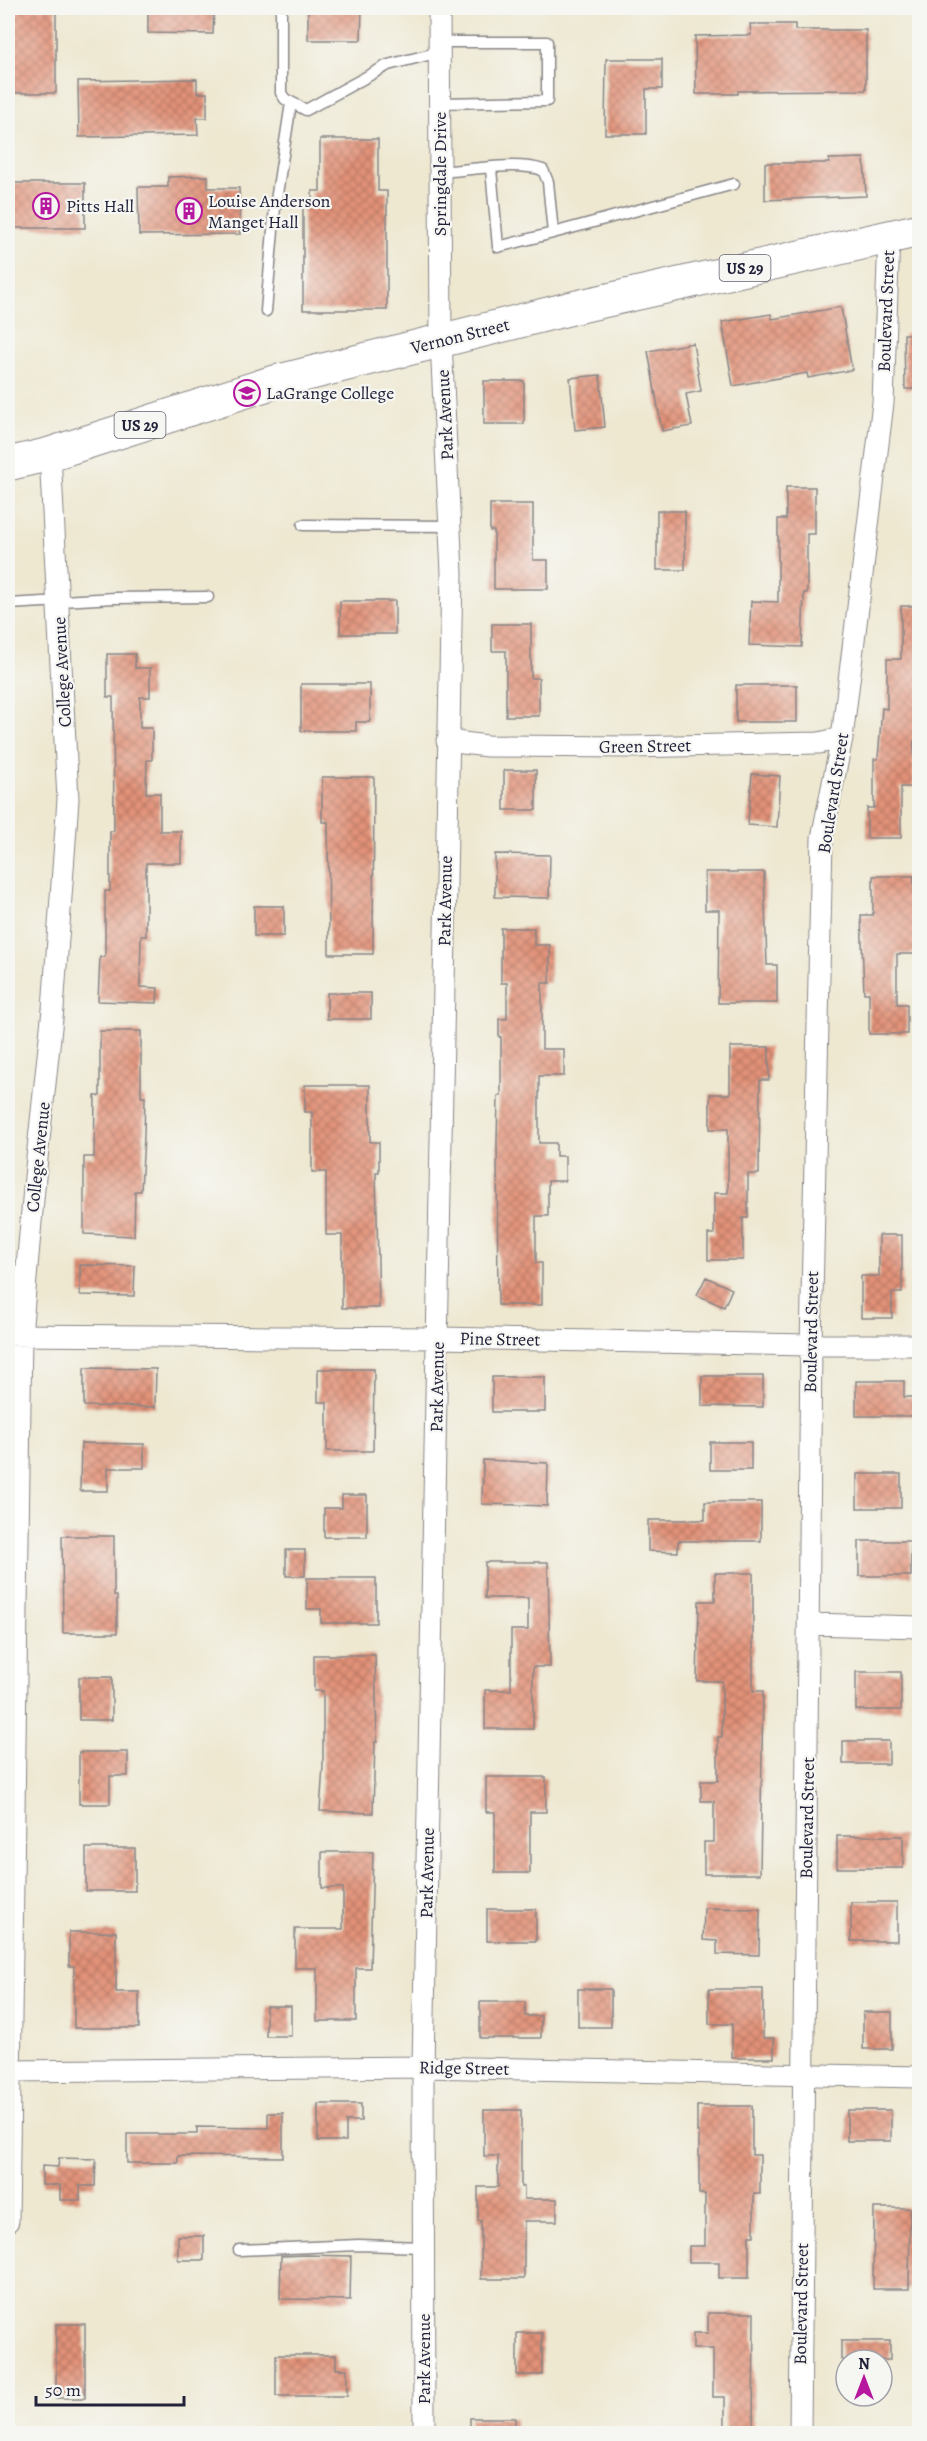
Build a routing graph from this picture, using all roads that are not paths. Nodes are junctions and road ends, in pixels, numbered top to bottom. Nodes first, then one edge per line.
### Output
1 (280, 8) edge
2 (439, 8) edge
3 (440, 47) junction
4 (291, 103) junction
5 (440, 103) junction
6 (491, 169) junction
7 (441, 172) junction
8 (734, 184) dead end
9 (553, 232) junction
10 (904, 233) edge
11 (266, 311) dead end
12 (441, 341) junction
13 (50, 454) junction
14 (8, 464) edge
15 (303, 525) dead end
16 (451, 526) junction
17 (207, 597) dead end
18 (57, 600) junction
19 (8, 604) edge
20 (842, 738) junction
21 (447, 741) junction
22 (14, 1335) edge
23 (438, 1338) junction
24 (811, 1346) junction
25 (920, 1346) edge
26 (808, 1624) junction
27 (920, 1627) edge
28 (423, 2067) junction
29 (9, 2071) edge
30 (804, 2075) junction
31 (920, 2077) edge
32 (8, 2221) edge
33 (424, 2247) junction
34 (239, 2250) dead end
35 (424, 2433) edge
36 (800, 2433) edge

1 - 4 lane
2 - 3 street, Springdale Drive
3 - 4 lane
3 - 5 street, Springdale Drive
3 - 5 lane
4 - 11 lane
5 - 7 street, Springdale Drive
6 - 7 lane
6 - 9 lane
6 - 9 lane
7 - 12 street, Springdale Drive
8 - 9 lane
10 - 12 main road, Vernon Street / US 29
10 - 20 street, Boulevard Street
12 - 13 main road, Vernon Street / US 29
12 - 16 street, Park Avenue
13 - 14 main road, Vernon Street / US 29
13 - 18 street, College Avenue
15 - 16 lane
16 - 21 street, Park Avenue
17 - 18 lane
18 - 19 lane
18 - 22 street, College Avenue
20 - 21 street, Green Street
20 - 24 street, Boulevard Street
21 - 23 street, Park Avenue
22 - 23 street, Pine Street
22 - 29 street, College Avenue
23 - 24 street, Pine Street
23 - 28 street, Park Avenue
24 - 25 street, Pine Street
24 - 26 street, Boulevard Street
26 - 27 street
26 - 30 street, Boulevard Street
28 - 29 street, Ridge Street
28 - 30 street, Ridge Street
28 - 33 street, Park Avenue
29 - 32 street, College Avenue
30 - 31 street, Ridge Street
30 - 36 street, Boulevard Street
33 - 34 lane
33 - 35 street, Park Avenue

